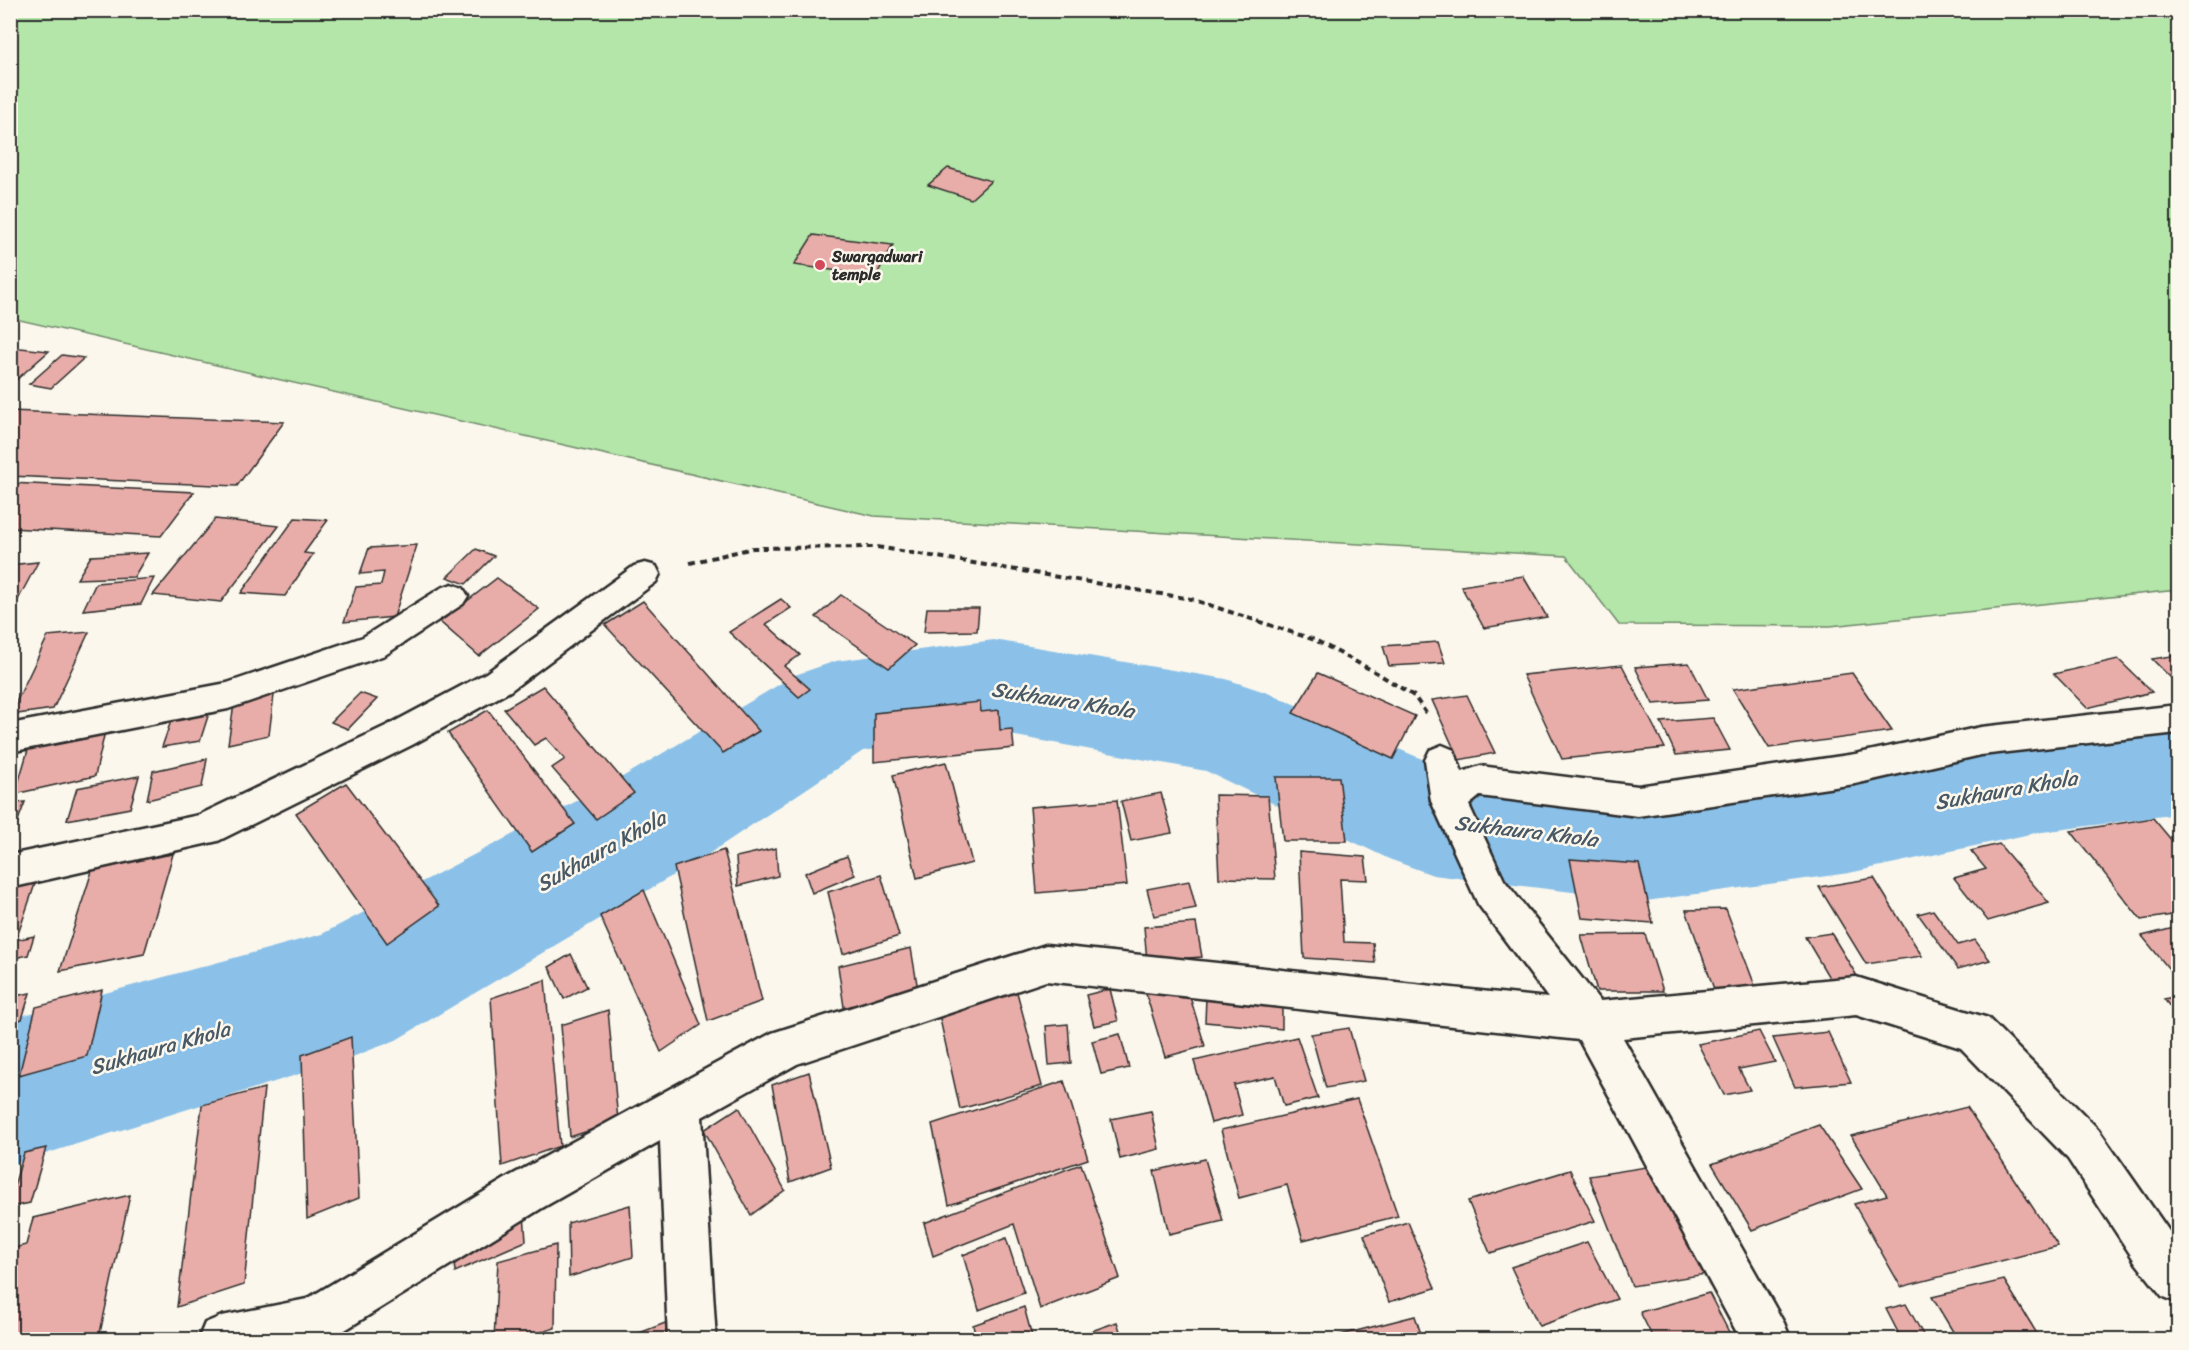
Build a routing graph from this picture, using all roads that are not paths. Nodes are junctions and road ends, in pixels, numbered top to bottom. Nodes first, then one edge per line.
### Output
1 (645, 574) road end
2 (452, 596) dead end
3 (2178, 719) edge
4 (10, 738) edge
5 (1442, 760) road end
6 (1449, 801) junction
7 (10, 872) edge
8 (1591, 1022) junction
9 (680, 1107) junction
10 (2170, 1254) edge
11 (314, 1330) edge
12 (222, 1340) edge
13 (692, 1340) edge
14 (1767, 1340) edge

1 - 7 street
2 - 4 street
3 - 6 street
5 - 6 street
6 - 8 street
8 - 9 street
8 - 10 street
8 - 14 street
9 - 11 street
9 - 13 street
11 - 12 street

